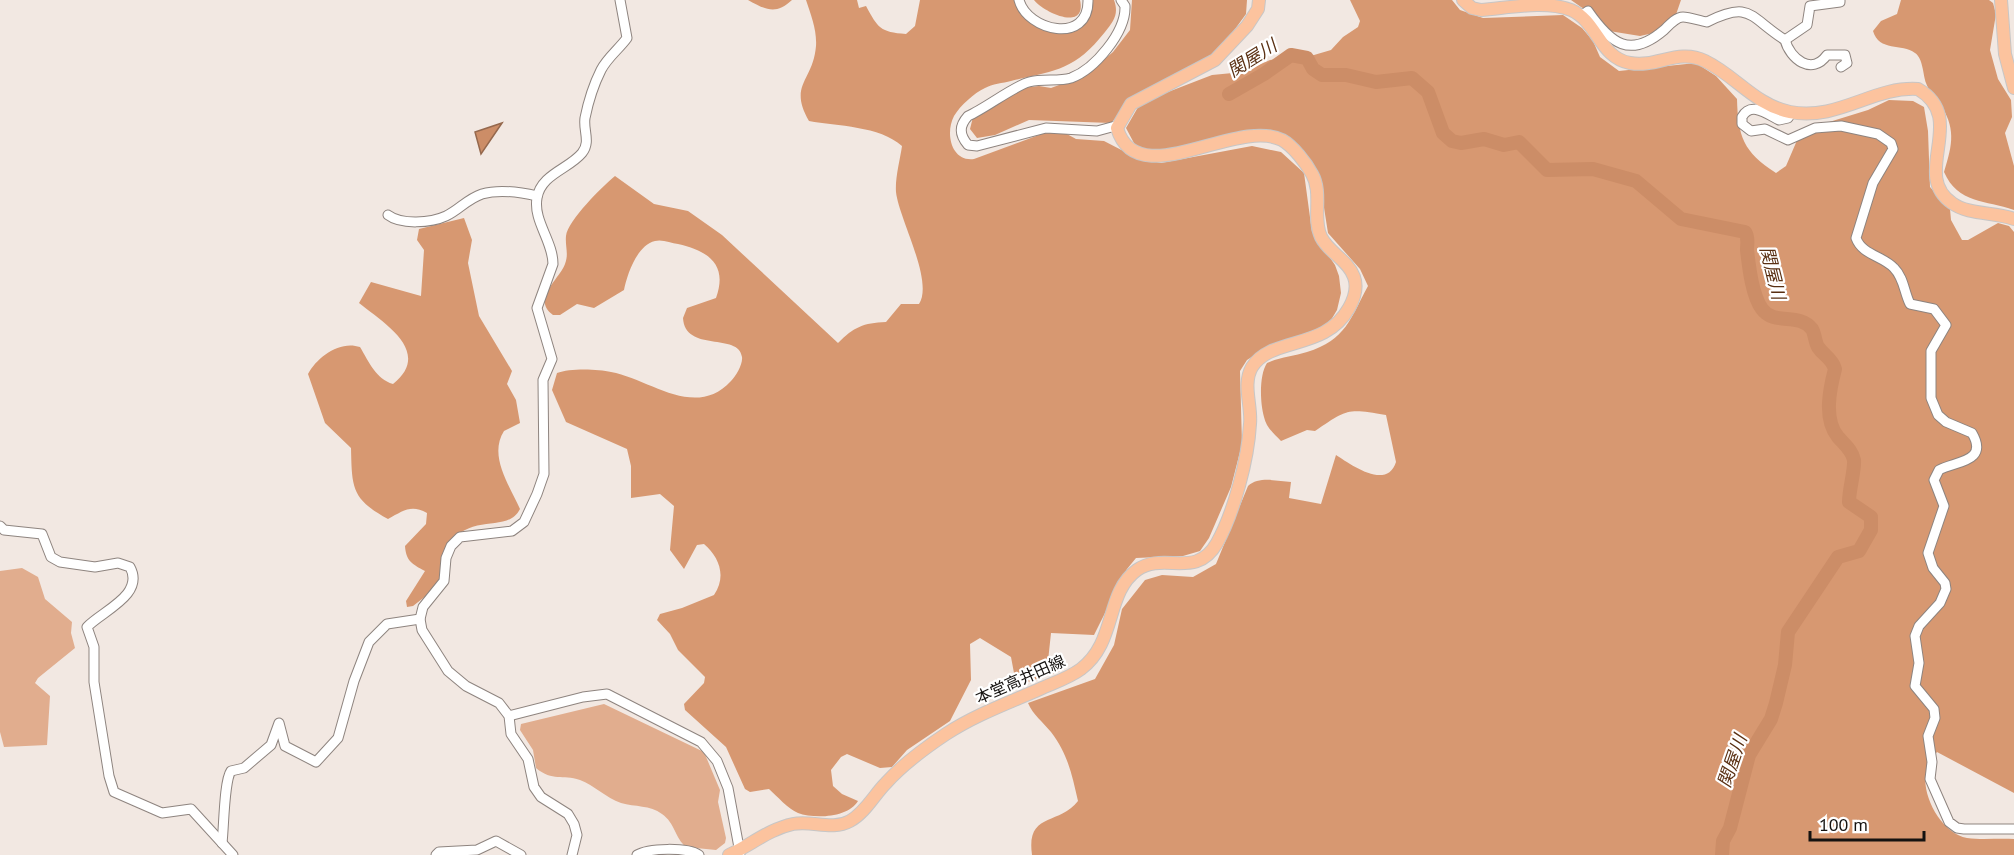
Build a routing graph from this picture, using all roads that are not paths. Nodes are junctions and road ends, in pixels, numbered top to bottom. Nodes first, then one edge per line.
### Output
1 (620, 0) edge
2 (1019, 0) edge
3 (1088, 0) edge
4 (1120, 0) edge
5 (1259, 0) edge
6 (1463, 0) edge
7 (1840, 0) edge
8 (2001, 0) edge
9 (1581, 15) junction
10 (1785, 40) junction
11 (1841, 67) dead end
12 (2014, 88) edge
13 (1792, 112) junction
14 (1119, 125) junction
15 (537, 196) junction
16 (388, 214) dead end
17 (2014, 219) edge
18 (0, 525) edge
19 (420, 619) junction
20 (509, 716) junction
21 (2014, 829) edge
22 (222, 843) junction
23 (737, 853) edge
24 (233, 855) edge
25 (436, 855) edge
26 (521, 855) edge
27 (573, 855) edge
28 (637, 855) edge
29 (699, 855) edge

1 - 15 street
2 - 3 street
4 - 14 street
5 - 14 main road
6 - 9 main road
7 - 10 street
8 - 12 main road
9 - 10 street
9 - 13 main road
10 - 11 street
13 - 17 main road
13 - 21 street
14 - 23 main road, 本堂高井田線
15 - 16 street
15 - 19 street
18 - 22 street
19 - 20 street
19 - 22 street
20 - 23 street
20 - 27 street
22 - 24 street
25 - 26 street
28 - 29 street

